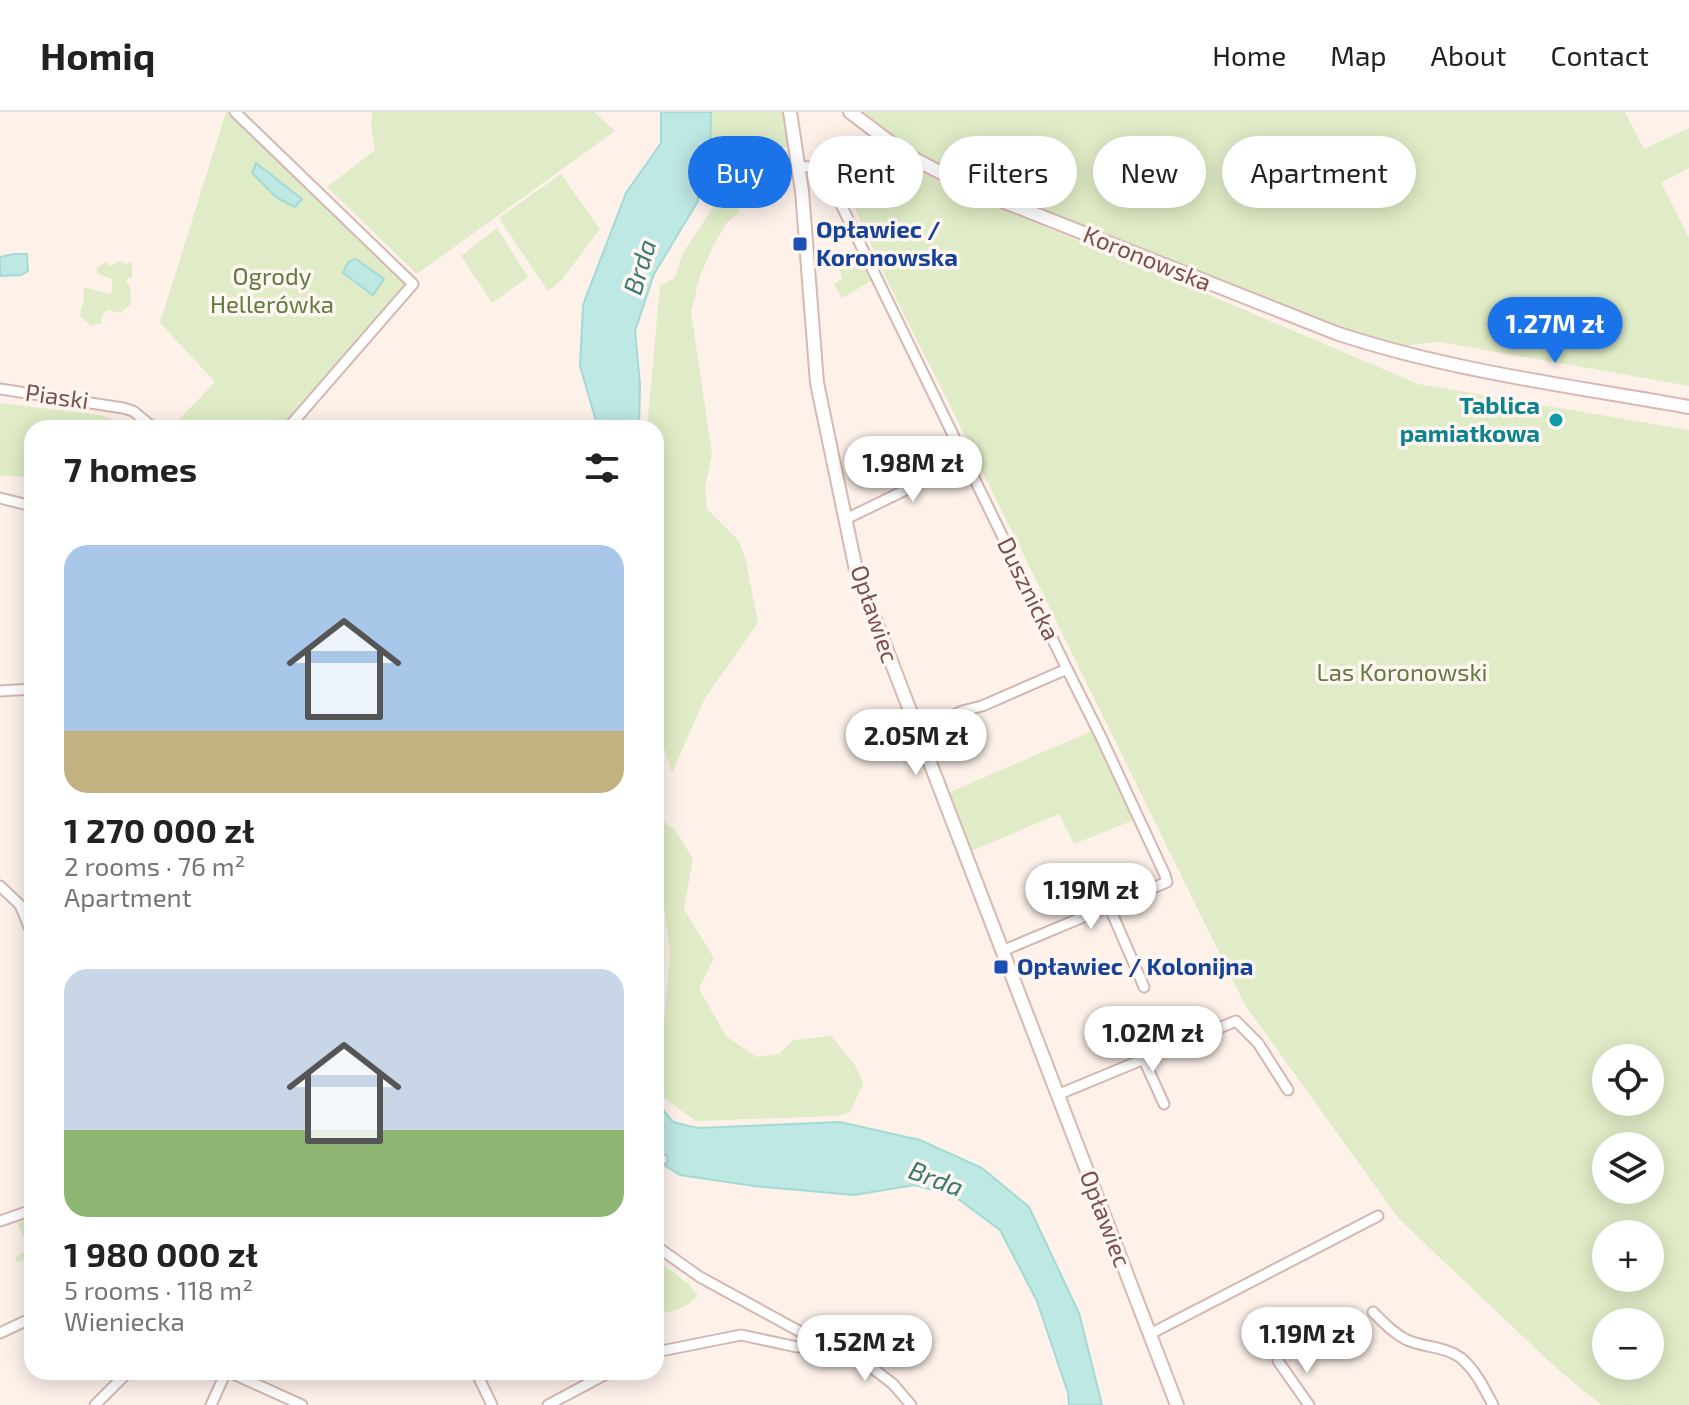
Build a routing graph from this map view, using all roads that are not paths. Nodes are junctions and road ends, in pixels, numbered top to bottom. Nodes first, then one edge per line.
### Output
1 (235, 112) edge
2 (790, 112) edge
3 (850, 112) edge
4 (799, 166) junction
5 (0, 389) edge
6 (1689, 407) edge
7 (144, 420) edge
8 (295, 420) edge
9 (965, 461) junction
10 (0, 498) edge
11 (24, 504) edge
12 (846, 519) junction
13 (1067, 669) junction
14 (24, 690) edge
15 (0, 691) edge
16 (918, 732) junction
17 (0, 886) edge
18 (1109, 906) junction
19 (23, 909) edge
20 (1002, 951) junction
21 (1144, 987) dead end
22 (1144, 1060) junction
23 (1288, 1090) dead end
24 (1057, 1095) junction
25 (1164, 1104) dead end
26 (24, 1213) edge
27 (1378, 1216) dead end
28 (0, 1221) edge
29 (664, 1252) edge
30 (1373, 1312) dead end
31 (24, 1322) edge
32 (0, 1333) edge
33 (1150, 1334) junction
34 (828, 1347) junction
35 (664, 1351) edge
36 (1278, 1361) dead end
37 (120, 1380) edge
38 (224, 1380) edge
39 (246, 1380) edge
40 (481, 1380) edge
41 (595, 1380) edge
42 (95, 1405) edge
43 (211, 1405) edge
44 (302, 1405) edge
45 (492, 1405) edge
46 (548, 1405) edge
47 (911, 1405) edge
48 (1177, 1405) edge
49 (1309, 1405) edge
50 (1491, 1405) edge

1 - 8 street
2 - 4 street, Opławiec
3 - 6 street, Koronowska
4 - 9 street, Dusznicka
4 - 12 street, Opławiec
5 - 7 street, Piaski
9 - 12 street
9 - 13 street, Dusznicka
10 - 11 street
12 - 16 street, Opławiec
13 - 16 street
13 - 18 street, Dusznicka
14 - 15 street
16 - 20 street, Opławiec
17 - 19 street
18 - 20 street
18 - 21 street
20 - 24 street, Opławiec
22 - 23 street
22 - 24 street
22 - 25 street
24 - 33 street, Opławiec
26 - 28 street
27 - 33 street
29 - 34 street
30 - 50 street
31 - 32 street
33 - 48 street, Opławiec
34 - 35 street
34 - 47 street
36 - 49 street
37 - 42 street
38 - 43 street
39 - 44 street
40 - 45 street
41 - 46 street

